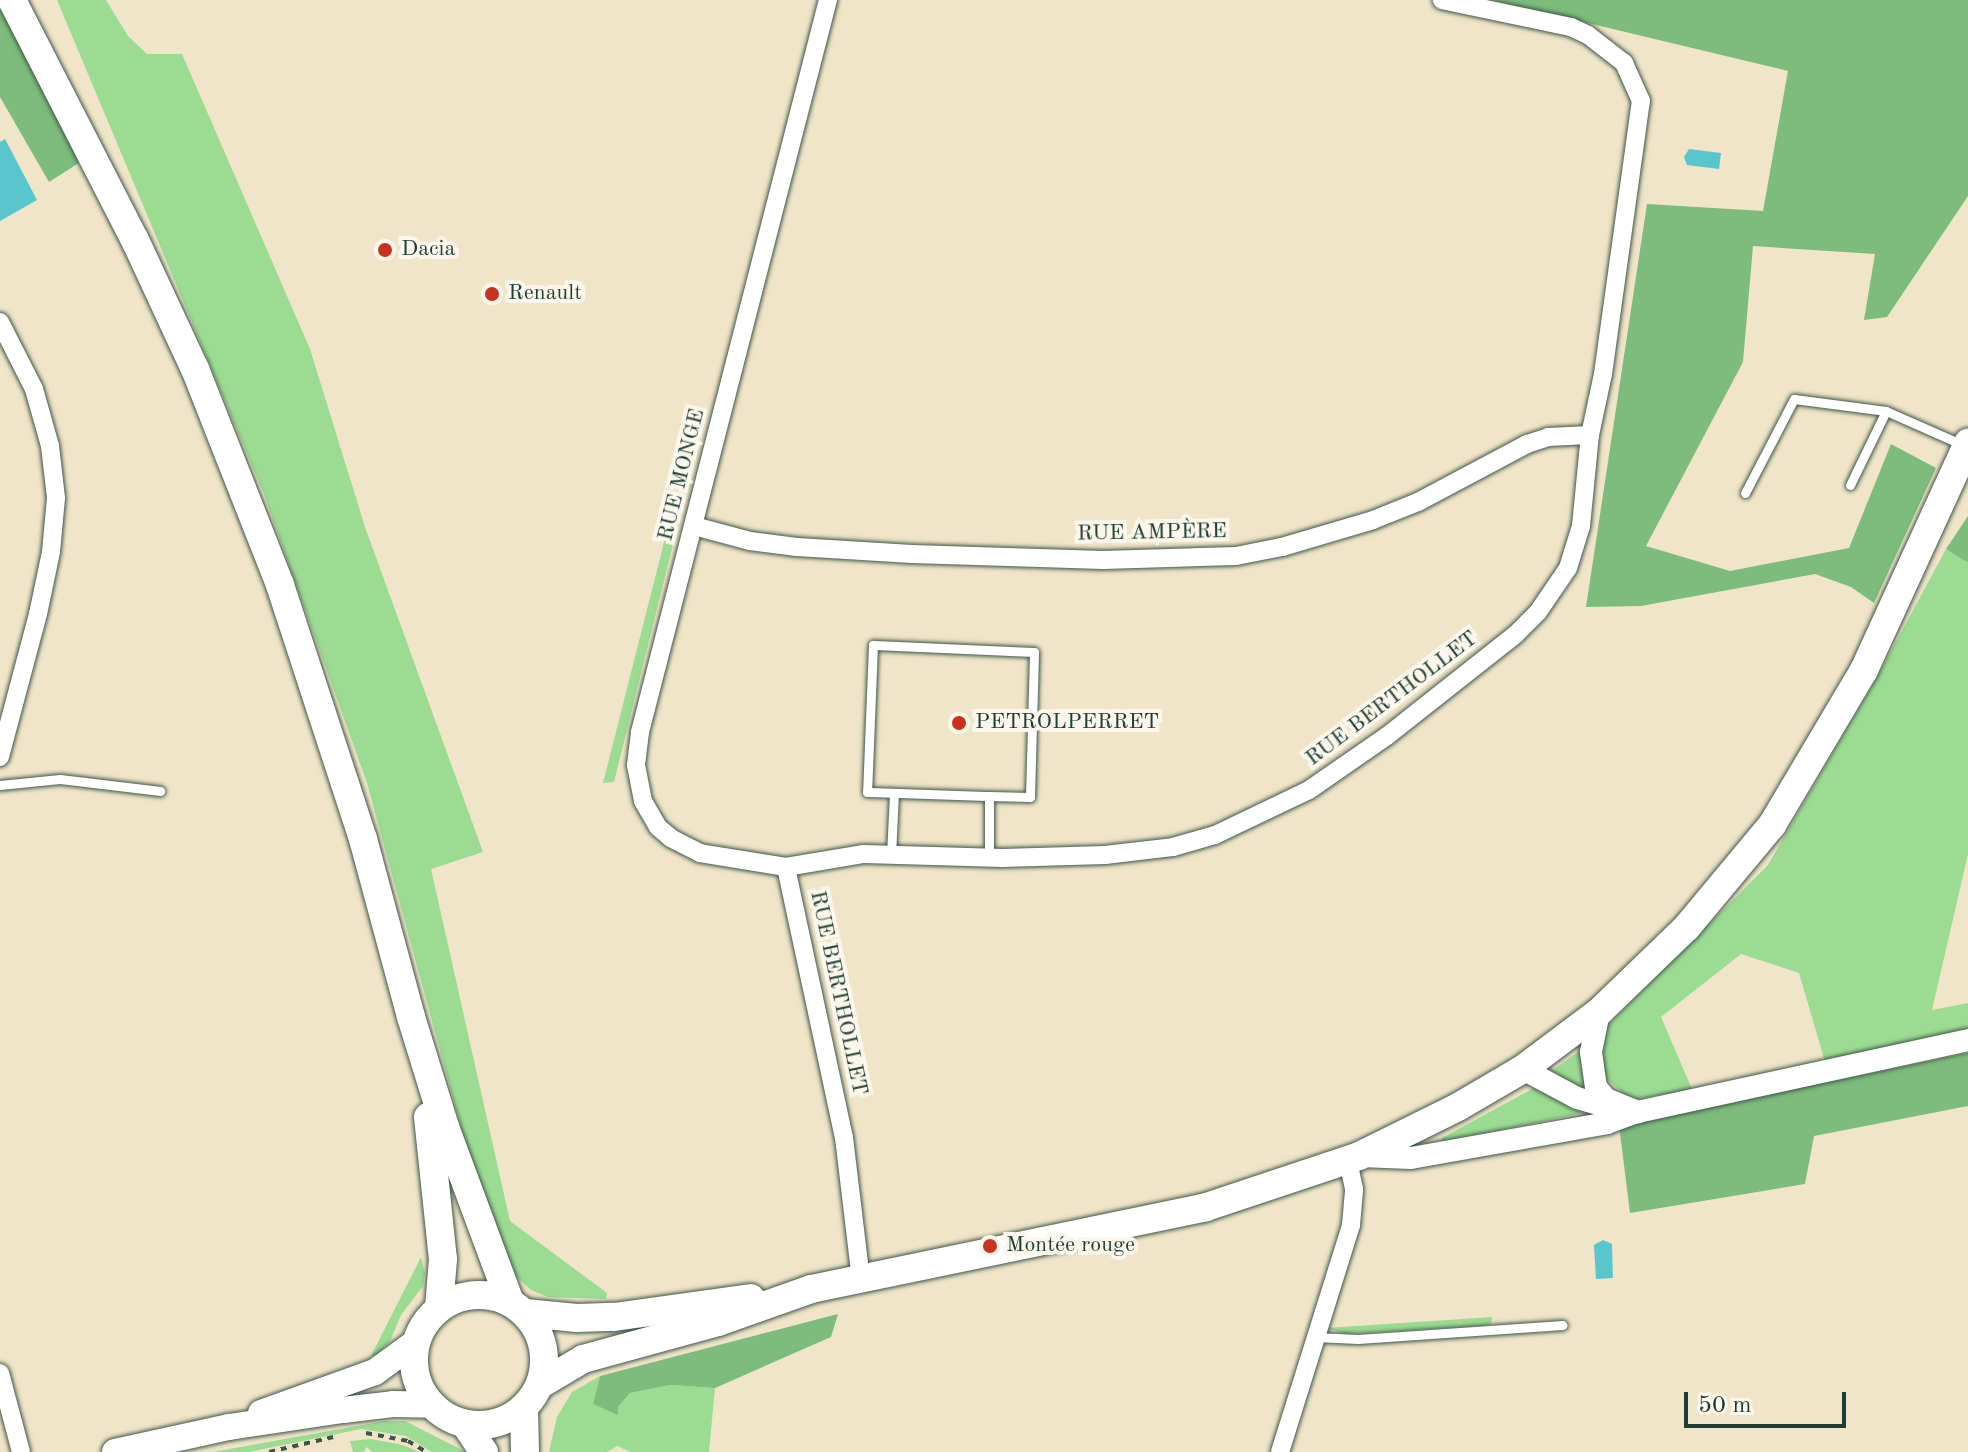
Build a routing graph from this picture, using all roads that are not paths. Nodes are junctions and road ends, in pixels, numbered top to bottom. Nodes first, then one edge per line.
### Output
1 (12, 0) edge
2 (828, 0) edge
3 (1442, 0) edge
4 (0, 322) edge
5 (1886, 411) junction
6 (1590, 435) junction
7 (1967, 445) edge
8 (1850, 485) dead end
9 (1745, 493) dead end
10 (694, 526) junction
11 (0, 757) edge
12 (0, 785) edge
13 (160, 791) dead end
14 (894, 793) junction
15 (989, 796) junction
16 (891, 855) junction
17 (989, 857) junction
18 (786, 867) junction
19 (1599, 1012) junction
20 (411, 1017) junction
21 (1968, 1040) edge
22 (1523, 1069) junction
23 (1638, 1112) junction
24 (1344, 1161) junction
25 (861, 1280) junction
26 (811, 1289) junction
27 (439, 1308) junction
28 (517, 1308) junction
29 (1563, 1325) dead end
30 (1315, 1337) junction
31 (416, 1342) junction
32 (0, 1373) edge
33 (541, 1384) junction
34 (432, 1405) junction
35 (524, 1408) junction
36 (465, 1424) junction
37 (232, 1427) junction
38 (123, 1451) edge
39 (21, 1452) edge
40 (484, 1452) edge
41 (525, 1452) edge
42 (1280, 1452) edge

1 - 20 main road
2 - 10 street, RUE MONGE
3 - 6 street, RUE BERTHOLLET
4 - 11 street
5 - 7 lane
5 - 8 lane
5 - 9 lane
6 - 10 street, RUE AMPÈRE
6 - 17 street, RUE BERTHOLLET
7 - 19 main road
10 - 18 street, RUE MONGE
12 - 13 lane
14 - 15 lane
14 - 15 lane
14 - 16 lane
15 - 17 lane
16 - 17 street, RUE BERTHOLLET
16 - 18 street, RUE BERTHOLLET
18 - 25 street, RUE BERTHOLLET
19 - 22 main road
19 - 23 street
20 - 27 main road
20 - 28 main road
21 - 23 street
22 - 23 street
22 - 24 main road
23 - 24 street
24 - 25 main road
24 - 30 street
25 - 26 main road
26 - 28 main road
26 - 33 main road
27 - 28 main road
27 - 31 main road
28 - 33 main road
29 - 30 lane
30 - 42 street
31 - 34 main road
31 - 37 main road
32 - 39 street
33 - 35 main road
34 - 36 main road
34 - 37 main road
35 - 36 main road
35 - 41 main road
36 - 40 main road
37 - 38 main road

